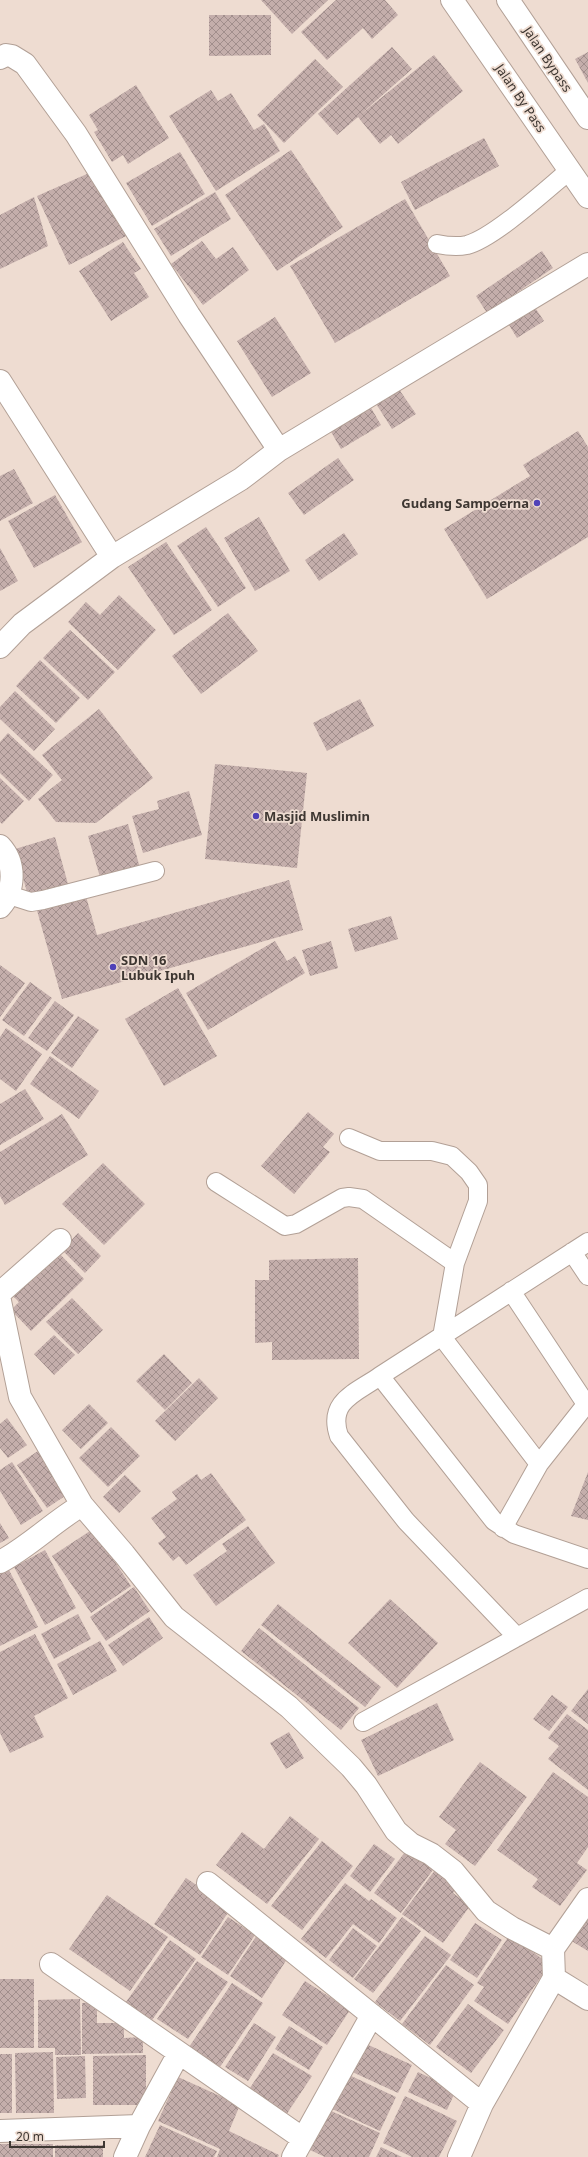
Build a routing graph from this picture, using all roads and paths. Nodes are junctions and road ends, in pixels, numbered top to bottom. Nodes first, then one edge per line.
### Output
1 (452, 0) edge
2 (508, 0) edge
3 (0, 58) edge
4 (588, 118) edge
5 (570, 170) junction
6 (588, 197) edge
7 (437, 244) dead end
8 (588, 264) edge
9 (0, 381) edge
10 (279, 450) junction
11 (112, 557) junction
12 (0, 647) edge
13 (0, 846) edge
14 (155, 871) dead end
15 (4, 901) edge
16 (349, 1138) dead end
17 (216, 1182) dead end
18 (60, 1240) dead end
19 (588, 1242) edge
20 (572, 1252) junction
21 (455, 1263) junction
22 (588, 1276) edge
23 (511, 1291) junction
24 (0, 1293) edge
25 (0, 1301) edge
26 (442, 1337) junction
27 (380, 1376) junction
28 (587, 1403) edge
29 (539, 1464) junction
30 (82, 1505) junction
31 (503, 1528) junction
32 (588, 1560) edge
33 (0, 1562) edge
34 (588, 1598) edge
35 (516, 1637) junction
36 (363, 1722) dead end
37 (208, 1883) dead end
38 (588, 1899) edge
39 (554, 1949) junction
40 (51, 1964) dead end
41 (554, 1978) junction
42 (588, 1999) edge
43 (372, 2015) junction
44 (179, 2053) junction
45 (482, 2104) junction
46 (139, 2126) junction
47 (0, 2131) edge
48 (298, 2148) edge
49 (125, 2157) edge
50 (459, 2157) edge

1 - 5 main road, Jalan By Pass
2 - 4 main road, Jalan Bypass
3 - 10 main road
5 - 6 main road, Jalan By Pass
5 - 7 lane
8 - 10 main road
9 - 11 main road
10 - 11 main road
11 - 12 main road
13 - 15 main road
14 - 15 lane
16 - 21 lane
17 - 21 lane
18 - 24 main road
19 - 20 lane
20 - 22 lane
20 - 23 lane
21 - 26 lane
23 - 26 lane
23 - 28 lane
25 - 30 main road
26 - 27 lane
26 - 29 lane
27 - 31 lane
27 - 35 lane
28 - 29 lane
29 - 31 lane
30 - 33 main road
30 - 39 main road
31 - 32 lane
34 - 35 lane
35 - 36 lane
37 - 43 main road
38 - 39 main road
39 - 41 main road
40 - 44 main road
41 - 42 main road
41 - 45 main road
43 - 45 main road
43 - 48 main road
44 - 46 main road
44 - 48 main road
45 - 50 main road
46 - 47 main road
46 - 49 main road

